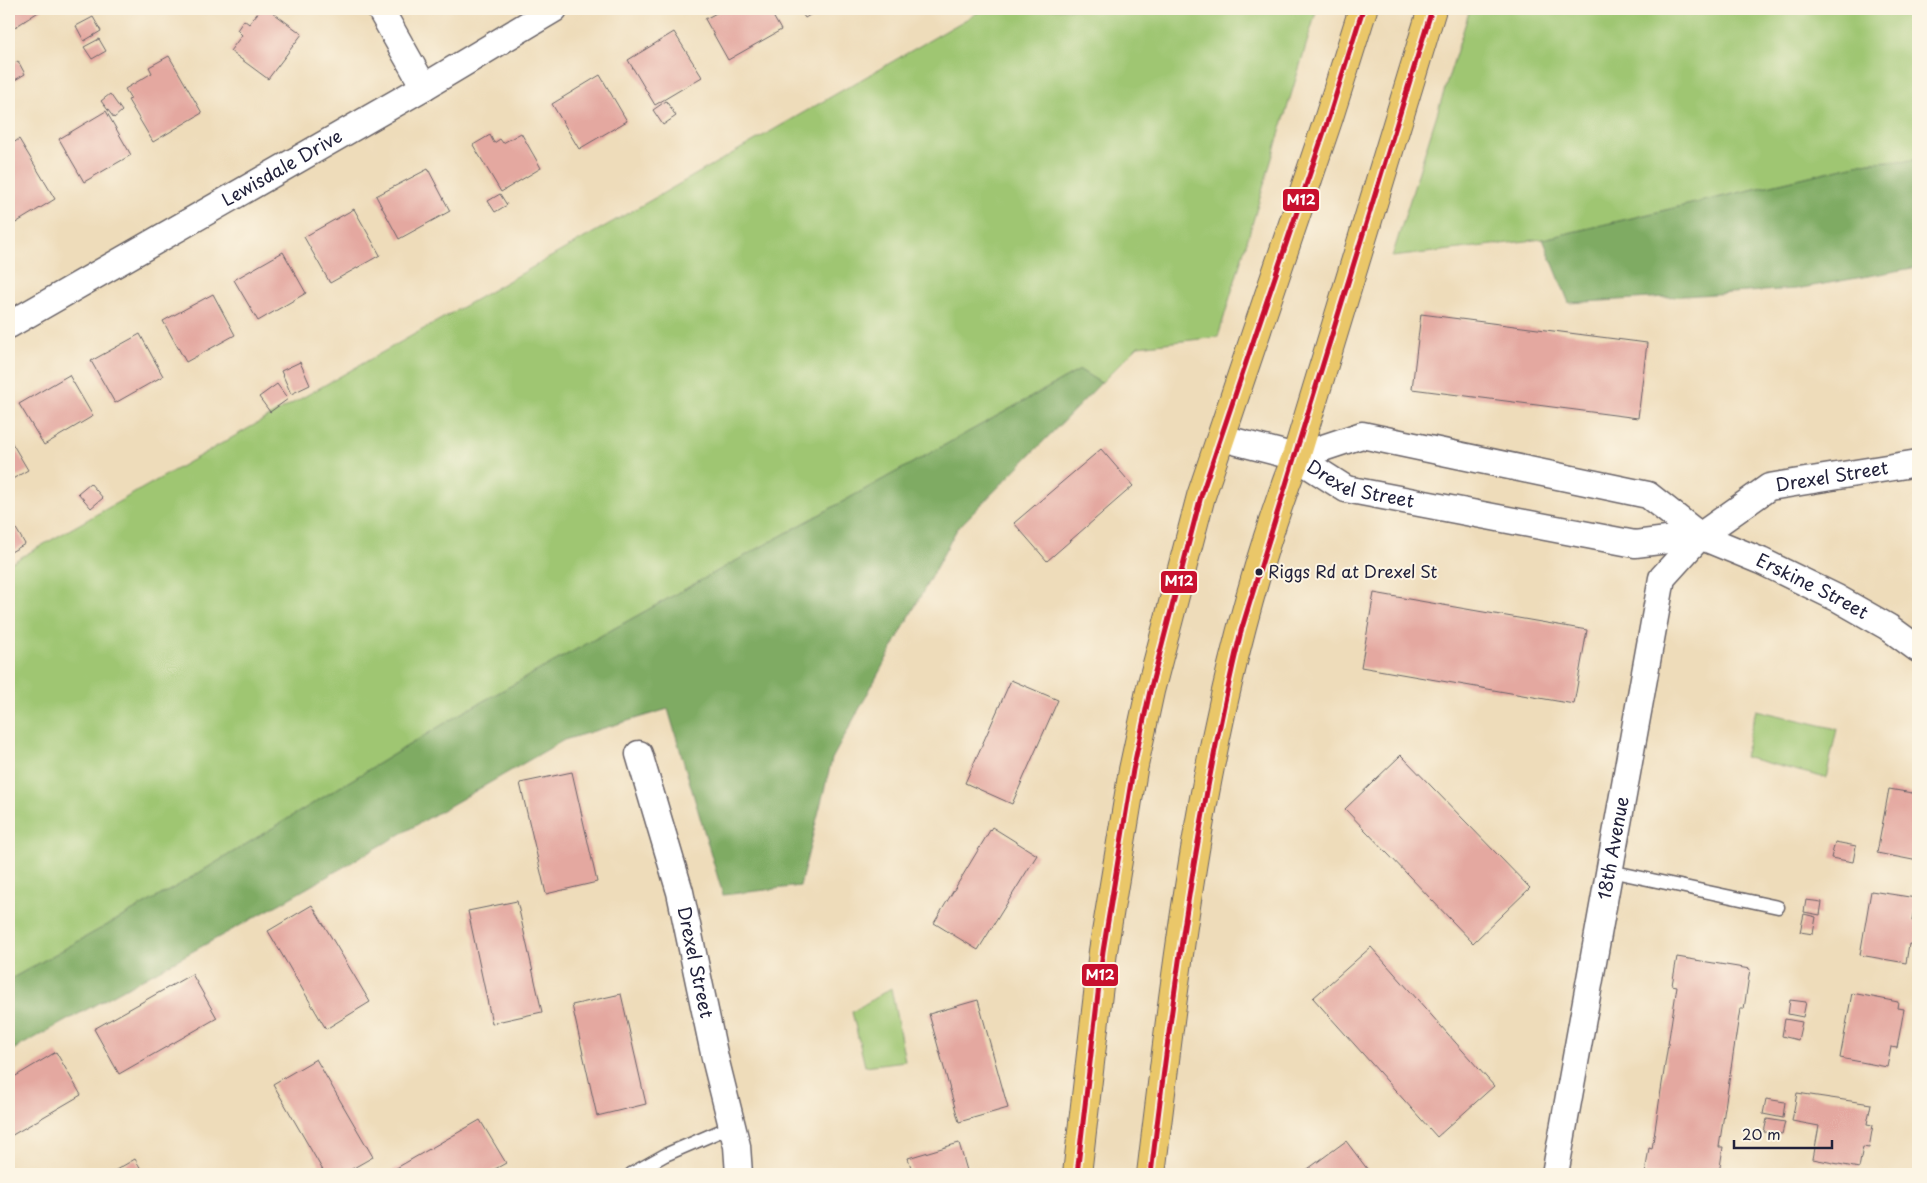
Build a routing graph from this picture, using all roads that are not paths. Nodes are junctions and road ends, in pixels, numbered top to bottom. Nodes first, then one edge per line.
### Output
1 (380, 9) edge
2 (554, 9) edge
3 (1363, 9) edge
4 (1432, 9) edge
5 (424, 87) junction
6 (9, 326) edge
7 (1222, 438) junction
8 (1296, 457) junction
9 (1918, 463) edge
10 (1700, 536) junction
11 (1918, 649) edge
12 (639, 754) dead end
13 (1610, 871) junction
14 (1778, 907) dead end
15 (732, 1126) junction
16 (631, 1174) edge
17 (739, 1174) edge
18 (1076, 1174) edge
19 (1151, 1174) edge
20 (1555, 1174) edge

1 - 5 street
2 - 5 street, Lewisdale Drive
3 - 7 main road
4 - 8 main road
5 - 6 street, Lewisdale Drive
7 - 8 street
7 - 18 main road
8 - 10 street, Drexel Street
8 - 10 street, Drexel Street
8 - 19 main road
9 - 10 street, Drexel Street
10 - 11 street, Erskine Street
10 - 13 street, 18th Avenue
12 - 15 street, Drexel Street
13 - 14 lane
13 - 20 street, 18th Avenue
15 - 16 lane
15 - 17 street, Drexel Street

